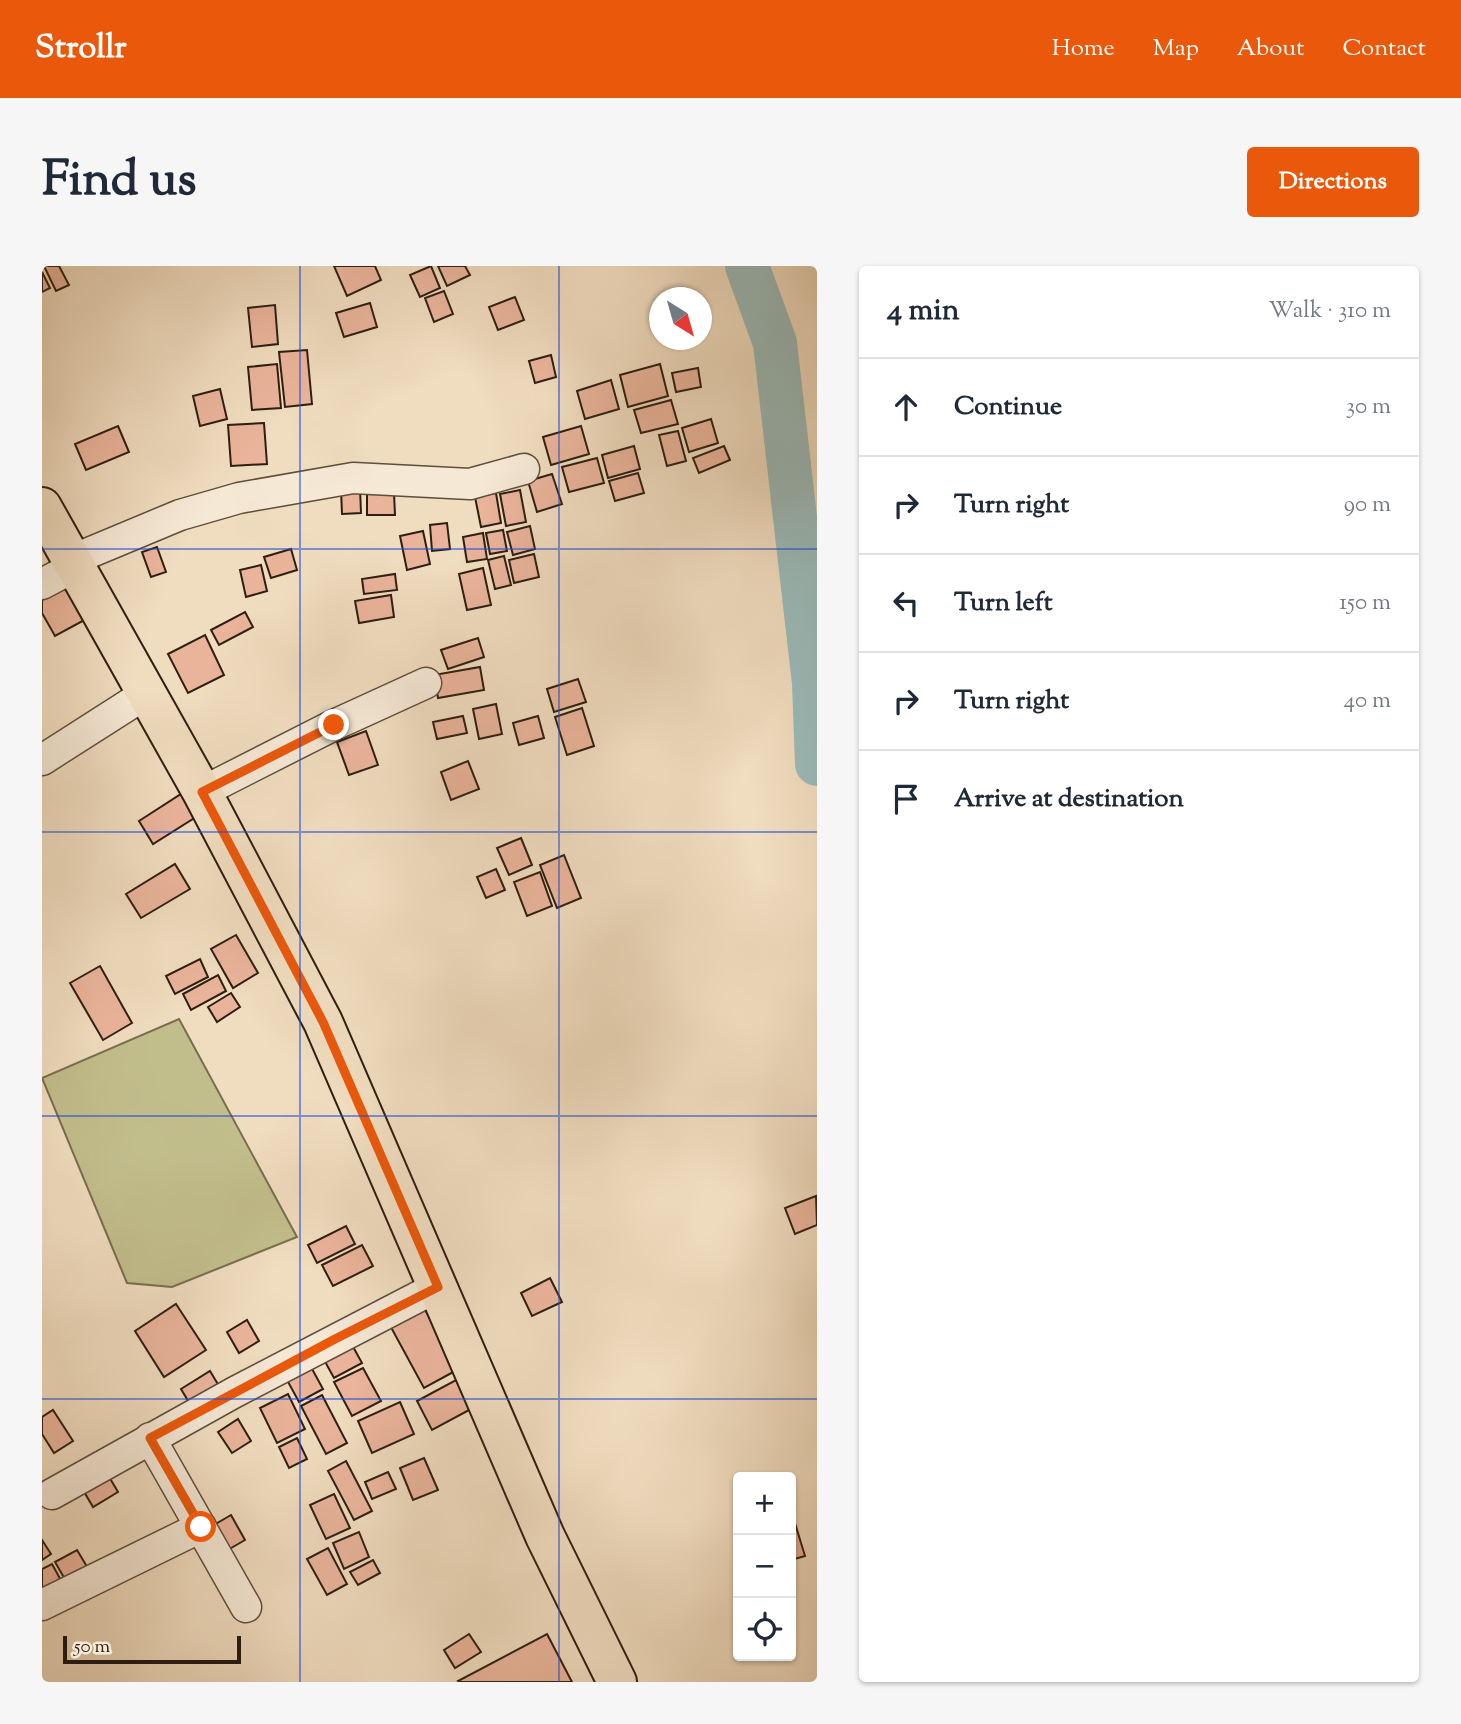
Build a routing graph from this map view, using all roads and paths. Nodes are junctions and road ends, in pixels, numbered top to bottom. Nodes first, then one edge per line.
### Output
1 (524, 469) dead end
2 (42, 507) edge
3 (74, 563) junction
4 (42, 584) edge
5 (426, 683) dead end
6 (147, 693) junction
7 (42, 760) edge
8 (202, 792) junction
9 (438, 1287) junction
10 (150, 1438) junction
11 (52, 1494) dead end
12 (201, 1527) junction
13 (42, 1605) edge
14 (246, 1607) dead end
15 (617, 1682) edge

1 - 3 street
2 - 3 main road
3 - 4 street
3 - 6 main road
5 - 8 street
6 - 7 street
6 - 8 main road
8 - 9 main road
9 - 10 street
9 - 15 main road
10 - 11 street
10 - 12 street
12 - 13 street
12 - 14 street

